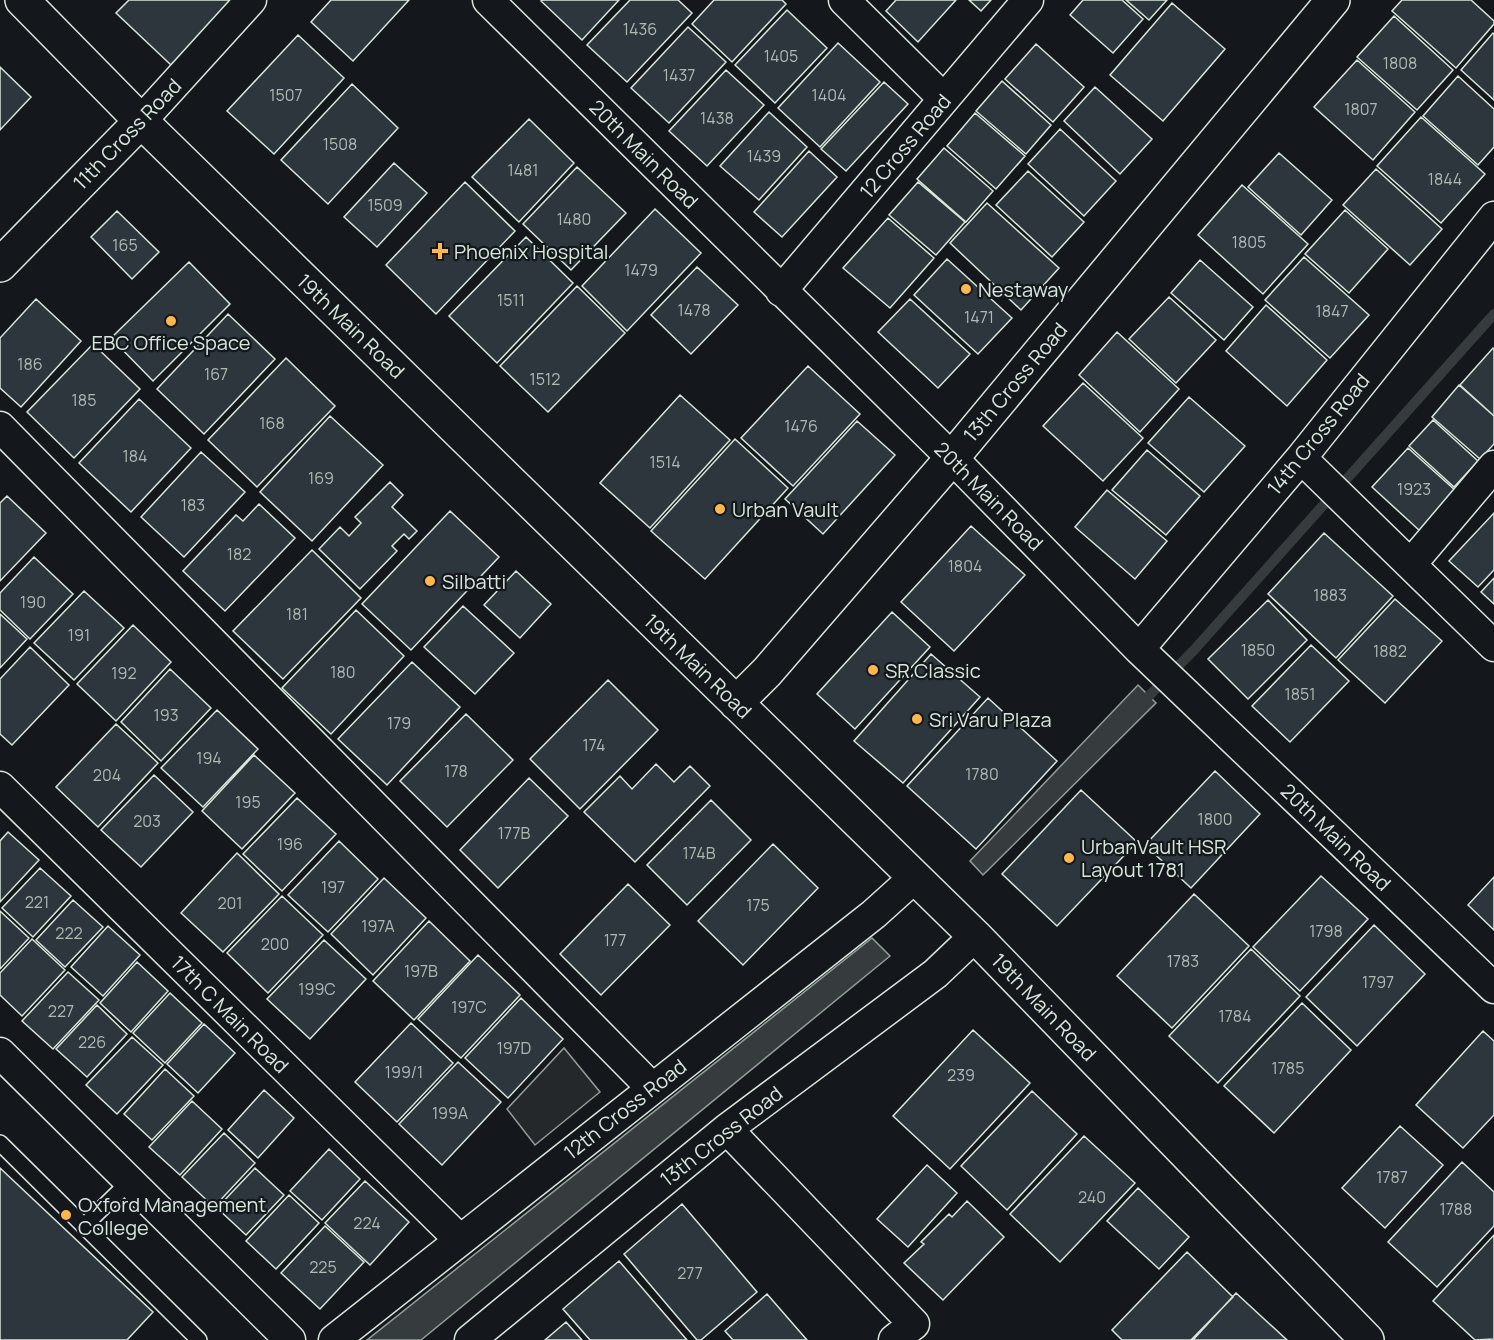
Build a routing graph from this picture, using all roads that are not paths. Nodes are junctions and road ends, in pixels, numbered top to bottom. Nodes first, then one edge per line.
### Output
1 (22, 0) edge
2 (251, 0) edge
3 (488, 0) edge
4 (844, 0) edge
5 (1028, 0) edge
6 (1333, 0) edge
7 (944, 99) junction
8 (141, 121) junction
9 (1494, 217) edge
10 (0, 265) edge
11 (781, 291) junction
12 (0, 427) edge
13 (952, 458) junction
14 (1301, 458) junction
15 (1494, 466) edge
16 (1412, 564) junction
17 (1494, 646) edge
18 (1139, 649) junction
19 (736, 703) junction
20 (0, 787) edge
21 (931, 892) junction
22 (975, 936) junction
23 (1494, 988) edge
24 (3, 1060) edge
25 (652, 1088) junction
26 (727, 1129) junction
27 (0, 1143) edge
28 (130, 1181) junction
29 (84, 1226) junction
30 (460, 1240) junction
31 (199, 1340) edge
32 (290, 1340) edge
33 (334, 1340) edge
34 (470, 1340) edge
35 (894, 1340) edge
36 (1367, 1340) edge

1 - 8 main road, 19th Main Road
2 - 8 street, 11th Cross Road
3 - 11 street, 20th Main Road
4 - 7 street
5 - 7 street, 12 Cross Road
6 - 13 main road, 13th Cross Road
7 - 11 street, 12 Cross Road
8 - 10 main road, 11th Cross Road
8 - 19 main road, 19th Main Road
9 - 14 street, 14th Cross Road
11 - 13 street, 20th Main Road
12 - 25 street
13 - 18 street, 20th Main Road
13 - 19 main road, 13th Cross Road
14 - 16 street
14 - 18 street, 14th Cross Road
15 - 16 street
16 - 17 street
18 - 23 street, 20th Main Road
19 - 21 main road, 19th Main Road
20 - 30 street, 17th C Main Road
21 - 22 main road, 19th Main Road
21 - 25 street, 12th Cross Road
22 - 26 street, 13th Cross Road
22 - 36 main road, 19th Main Road
24 - 28 street
25 - 30 street, 12th Cross Road
26 - 34 street, 13th Cross Road
26 - 35 street
27 - 29 lane
28 - 29 lane
28 - 32 street
29 - 31 lane
30 - 33 street, 12th Cross Road

